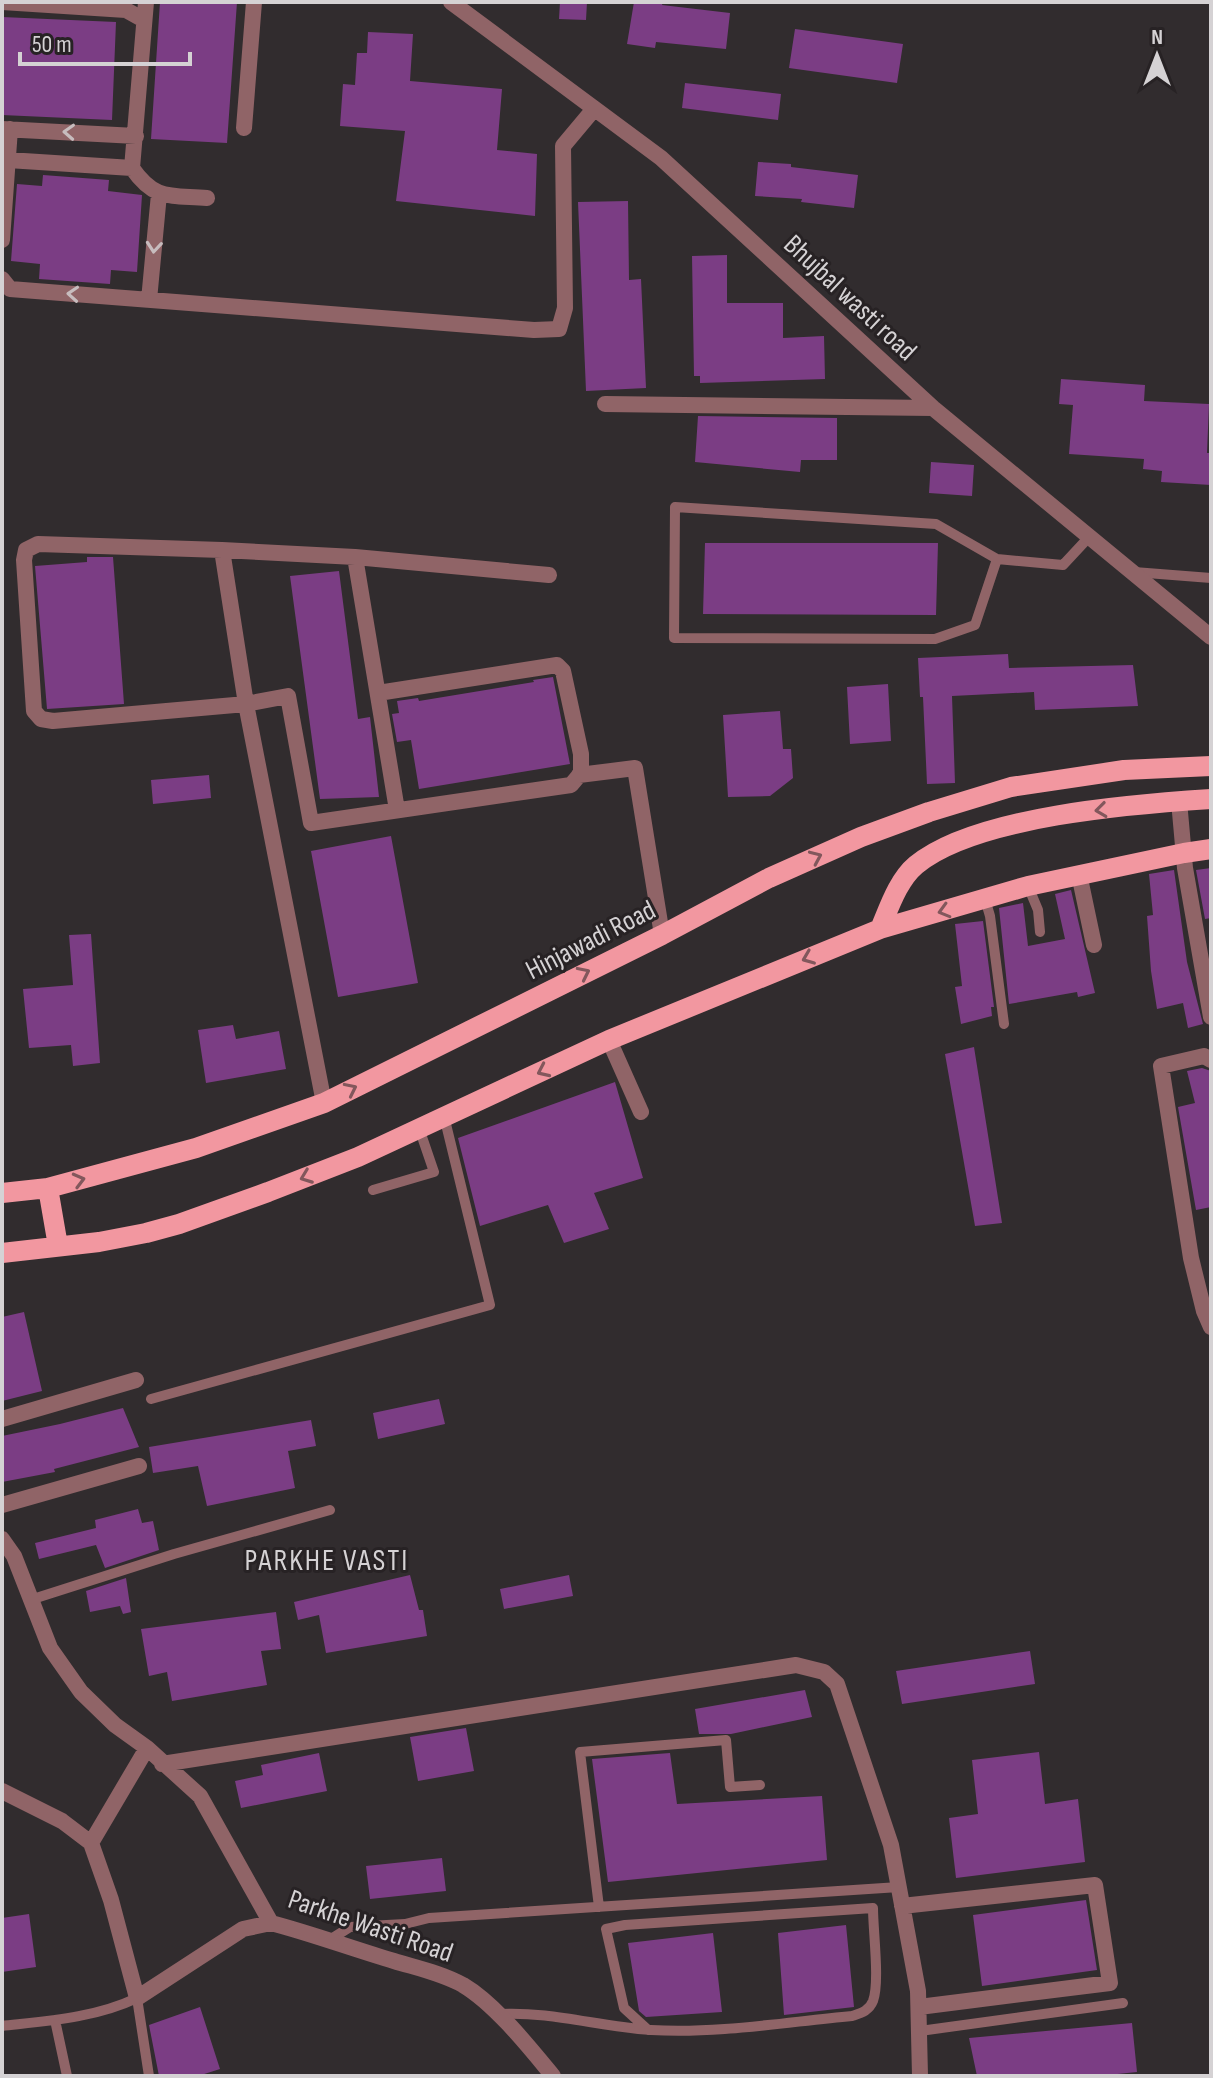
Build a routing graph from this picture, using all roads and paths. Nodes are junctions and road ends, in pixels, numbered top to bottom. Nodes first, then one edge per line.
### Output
1 (2, 2) edge
2 (146, 2) edge
3 (254, 2) edge
4 (451, 2) edge
5 (144, 20) junction
6 (594, 109) junction
7 (244, 128) dead end
8 (6, 129) edge
9 (136, 136) junction
10 (8, 160) junction
11 (132, 168) junction
12 (159, 194) junction
13 (207, 198) dead end
14 (2, 240) edge
15 (2, 279) edge
16 (149, 300) junction
17 (605, 404) dead end
18 (933, 408) junction
19 (1090, 536) junction
20 (222, 550) junction
21 (355, 557) junction
22 (997, 559) junction
23 (1132, 571) junction
24 (549, 575) dead end
25 (1211, 578) edge
26 (1211, 637) edge
27 (378, 693) junction
28 (246, 704) junction
29 (1211, 766) edge
30 (579, 775) junction
31 (1211, 799) edge
32 (1179, 801) junction
33 (397, 810) junction
34 (1211, 849) edge
35 (1184, 853) junction
36 (1079, 874) junction
37 (1028, 886) junction
38 (985, 899) junction
39 (880, 929) junction
40 (1040, 932) dead end
41 (662, 935) junction
42 (1094, 945) dead end
43 (1211, 1017) edge
44 (1004, 1024) dead end
45 (609, 1040) junction
46 (1211, 1060) edge
47 (324, 1103) junction
48 (641, 1112) dead end
49 (444, 1116) junction
50 (419, 1128) junction
51 (48, 1188) junction
52 (373, 1190) dead end
53 (2, 1193) edge
54 (58, 1246) junction
55 (2, 1253) edge
56 (1211, 1327) edge
57 (136, 1380) dead end
58 (151, 1399) dead end
59 (2, 1419) edge
60 (139, 1466) dead end
61 (2, 1505) edge
62 (330, 1510) dead end
63 (2, 1539) edge
64 (33, 1599) junction
65 (147, 1748) junction
66 (162, 1764) junction
67 (760, 1785) dead end
68 (2, 1791) edge
69 (91, 1843) junction
70 (899, 1887) junction
71 (902, 1906) junction
72 (599, 1907) junction
73 (271, 1923) junction
74 (331, 1939) junction
75 (137, 1998) junction
76 (1123, 2003) dead end
77 (919, 2007) junction
78 (497, 2014) junction
79 (55, 2020) junction
80 (2, 2026) edge
81 (648, 2030) junction
82 (920, 2031) junction
83 (67, 2076) edge
84 (149, 2076) edge
85 (553, 2076) edge
86 (920, 2076) edge

1 - 5 street
2 - 5 street
3 - 7 street
4 - 6 street, Bhujbal wasti road
5 - 9 street
6 - 16 street
6 - 18 street, Bhujbal wasti road
9 -> 8 street
8 - 10 street
9 - 11 street
10 - 11 street
10 - 14 street
11 - 12 street
12 - 13 street
12 -> 16 street
16 -> 15 street
17 - 18 street
18 - 19 street, Bhujbal wasti road
19 - 22 lane
19 - 23 street, Bhujbal wasti road
20 - 21 street
20 - 28 street
20 - 28 street
21 - 24 street
21 - 27 street
22 - 22 lane
23 - 25 lane
23 - 26 street, Bhujbal wasti road
27 - 30 street
27 - 33 street
28 - 33 street
28 - 47 street
41 -> 29 main road, Hinjawadi Road
30 - 33 street
30 - 41 street
31 - 32 main road
32 - 35 street
32 -> 39 main road
34 - 35 main road
35 - 36 main road
35 - 43 street
36 - 37 main road
36 - 42 street
37 - 38 main road
37 - 40 lane
38 -> 39 main road
38 - 44 lane
39 -> 45 main road
47 -> 41 main road, Hinjawadi Road
45 - 48 street
45 -> 49 main road
46 - 56 street
51 -> 47 main road, Hinjawadi Road
49 - 50 main road
49 - 58 lane
50 - 52 lane
50 -> 54 main road
51 - 53 main road, Hinjawadi Road
51 - 54 main road
54 - 55 main road
57 - 59 street
60 - 61 street
62 - 64 lane
63 - 64 street, Parkhe Wasti Road
64 - 65 street, Parkhe Wasti Road
65 - 66 street, Parkhe Wasti Road
65 - 69 street
66 - 70 street
66 - 73 street, Parkhe Wasti Road
67 - 72 lane
68 - 69 street
69 - 75 street
70 - 71 street
70 - 72 lane
71 - 77 street
71 - 77 street
72 - 74 lane
73 - 74 street, Parkhe Wasti Road
73 - 75 street
74 - 78 street, Parkhe Wasti Road
75 - 79 lane
75 - 84 lane
76 - 82 lane
77 - 82 street
78 - 81 lane
78 - 85 street, Parkhe Wasti Road
79 - 80 lane
79 - 83 lane
81 - 81 lane
82 - 86 street

